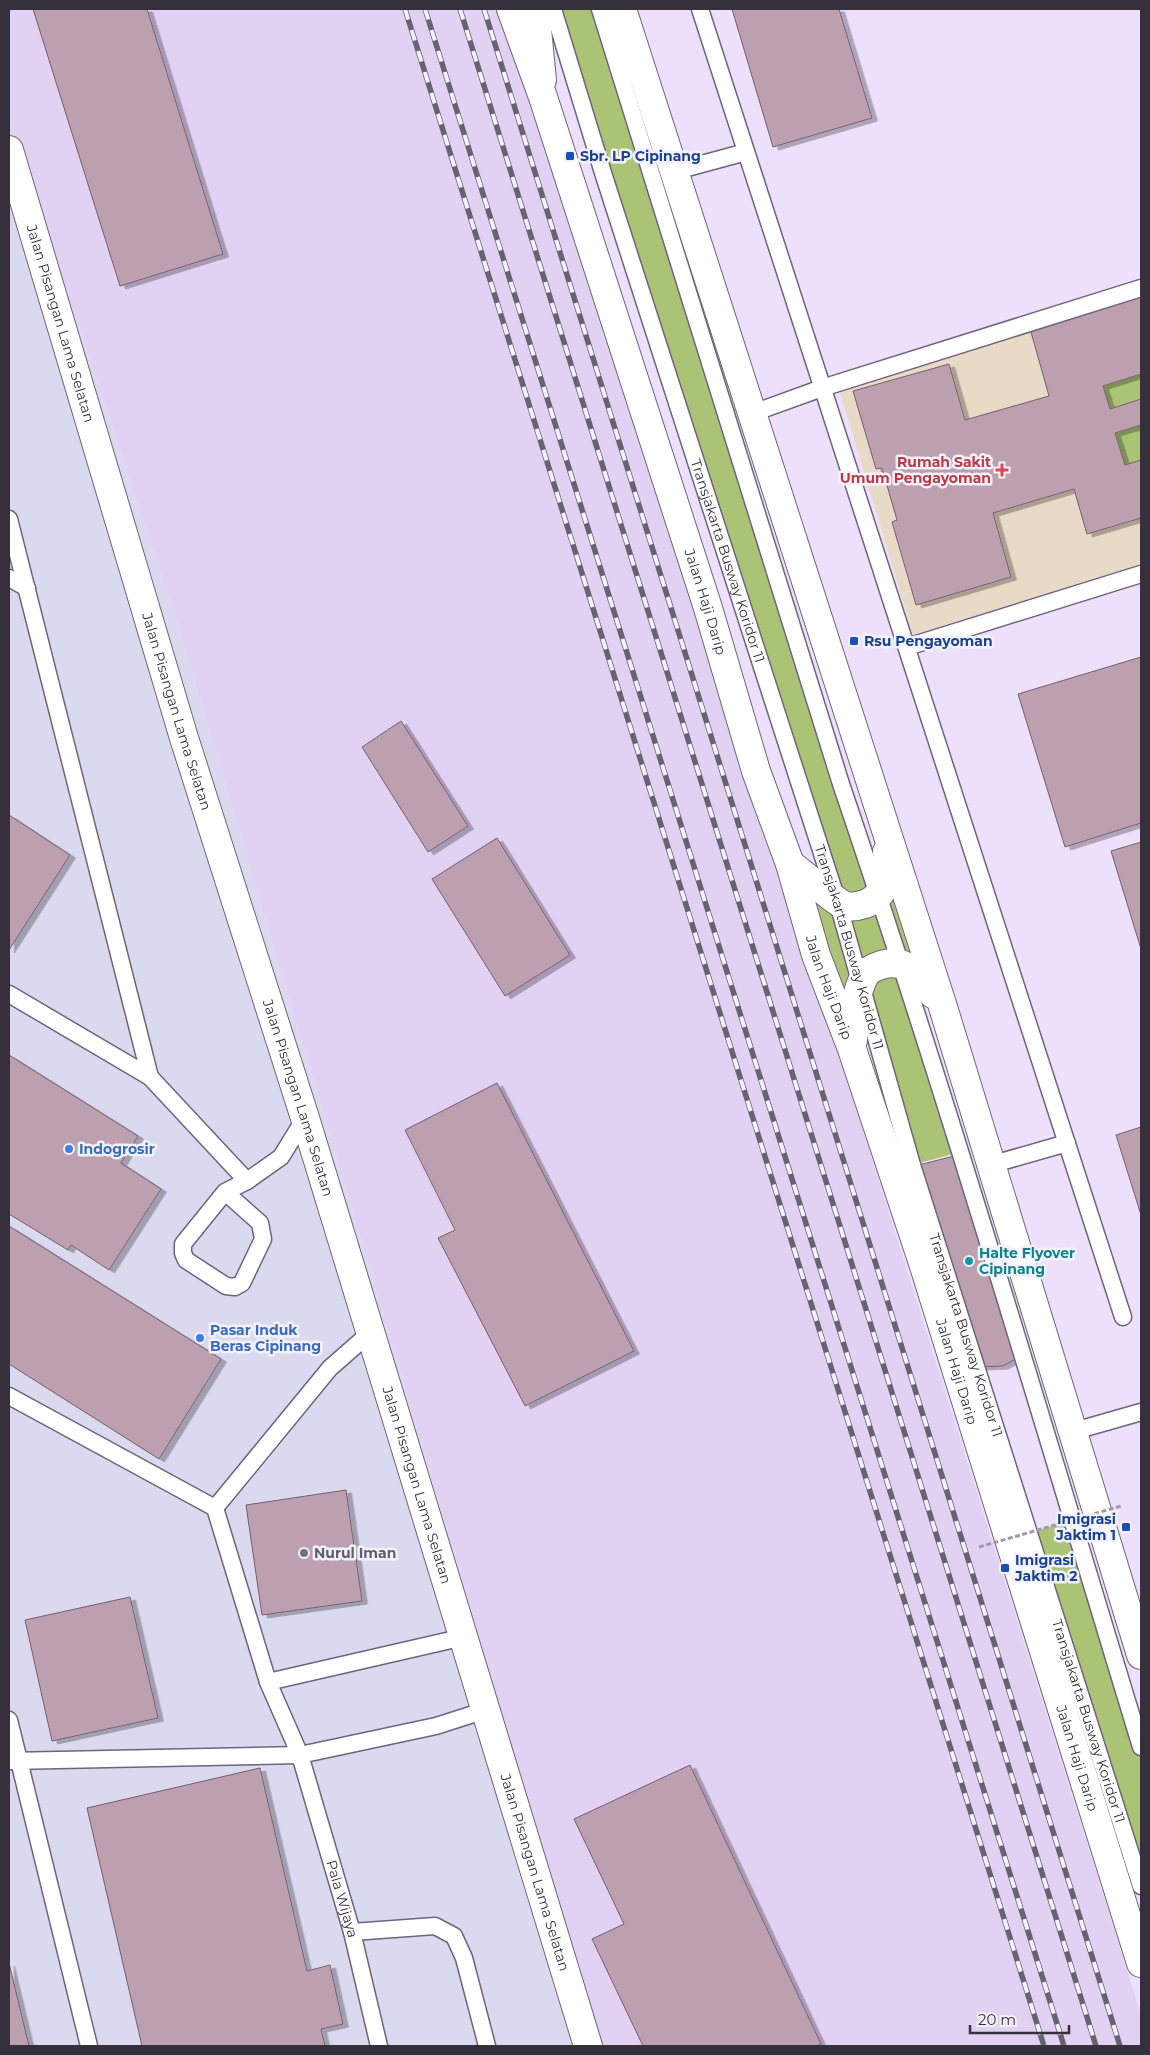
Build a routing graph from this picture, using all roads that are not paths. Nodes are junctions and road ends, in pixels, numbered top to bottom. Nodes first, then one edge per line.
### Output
1 (511, 9) edge
2 (535, 9) edge
3 (553, 9) edge
4 (600, 9) edge
5 (622, 9) edge
6 (700, 9) edge
7 (543, 97) junction
8 (9, 150) edge
9 (746, 152) junction
10 (676, 171) junction
11 (1141, 288) edge
12 (822, 388) junction
13 (753, 412) junction
14 (9, 519) edge
15 (1141, 574) edge
16 (9, 578) edge
17 (27, 588) junction
18 (906, 647) junction
19 (886, 830) junction
20 (790, 864) junction
21 (879, 894) junction
22 (837, 900) junction
23 (899, 964) junction
24 (862, 985) junction
25 (9, 994) edge
26 (943, 1008) junction
27 (852, 1049) junction
28 (150, 1077) junction
29 (305, 1118) junction
30 (1067, 1143) junction
31 (990, 1165) junction
32 (247, 1180) junction
33 (225, 1192) junction
34 (1123, 1316) dead end
35 (371, 1332) junction
36 (9, 1396) edge
37 (1141, 1412) edge
38 (1072, 1432) junction
39 (215, 1508) junction
40 (1133, 1600) edge
41 (464, 1637) junction
42 (1141, 1655) edge
43 (268, 1682) junction
44 (486, 1710) junction
45 (9, 1720) edge
46 (1141, 1747) edge
47 (300, 1755) junction
48 (14, 1760) edge
49 (1141, 1886) edge
50 (352, 1932) junction
51 (1141, 1963) edge
52 (89, 2046) edge
53 (379, 2046) edge
54 (487, 2046) edge
55 (588, 2046) edge

1 - 7 main road
2 - 7 main road, Jalan Haji Darip
3 - 22 lane, Transjakarta Busway Koridor 11
4 - 21 lane
5 - 10 main road
6 - 9 lane
7 - 20 main road, Jalan Haji Darip
8 - 29 main road, Jalan Pisangan Lama Selatan
9 - 10 lane
9 - 12 lane
10 - 13 main road
11 - 12 lane
12 - 13 lane
12 - 18 lane
13 - 19 main road
14 - 17 lane
15 - 18 lane
16 - 17 lane
17 - 28 lane
18 - 30 lane
19 - 21 main road
19 - 26 main road
20 - 22 main road
20 - 27 main road, Jalan Haji Darip
21 - 22 main road
21 - 23 lane
22 - 24 lane, Transjakarta Busway Koridor 11
23 - 24 main road
23 - 26 main road
23 - 46 lane
24 - 27 main road
24 - 49 lane, Transjakarta Busway Koridor 11
25 - 28 lane
26 - 31 main road
27 - 51 main road, Jalan Haji Darip
28 - 32 lane
29 - 32 lane
29 - 35 main road, Jalan Pisangan Lama Selatan
30 - 31 lane
30 - 34 lane
31 - 38 main road
32 - 33 lane
33 - 33 lane
35 - 39 lane
35 - 41 main road, Jalan Pisangan Lama Selatan
36 - 39 lane
37 - 38 lane
38 - 40 main road
39 - 43 lane, Pala Wijaya
40 - 42 main road
41 - 43 lane
41 - 44 main road, Jalan Pisangan Lama Selatan
43 - 47 lane, Pala Wijaya
44 - 47 lane
44 - 55 main road, Jalan Pisangan Lama Selatan
45 - 48 lane
47 - 48 lane
47 - 50 lane, Pala Wijaya
48 - 52 lane
50 - 53 lane, Pala Wijaya
50 - 54 lane

